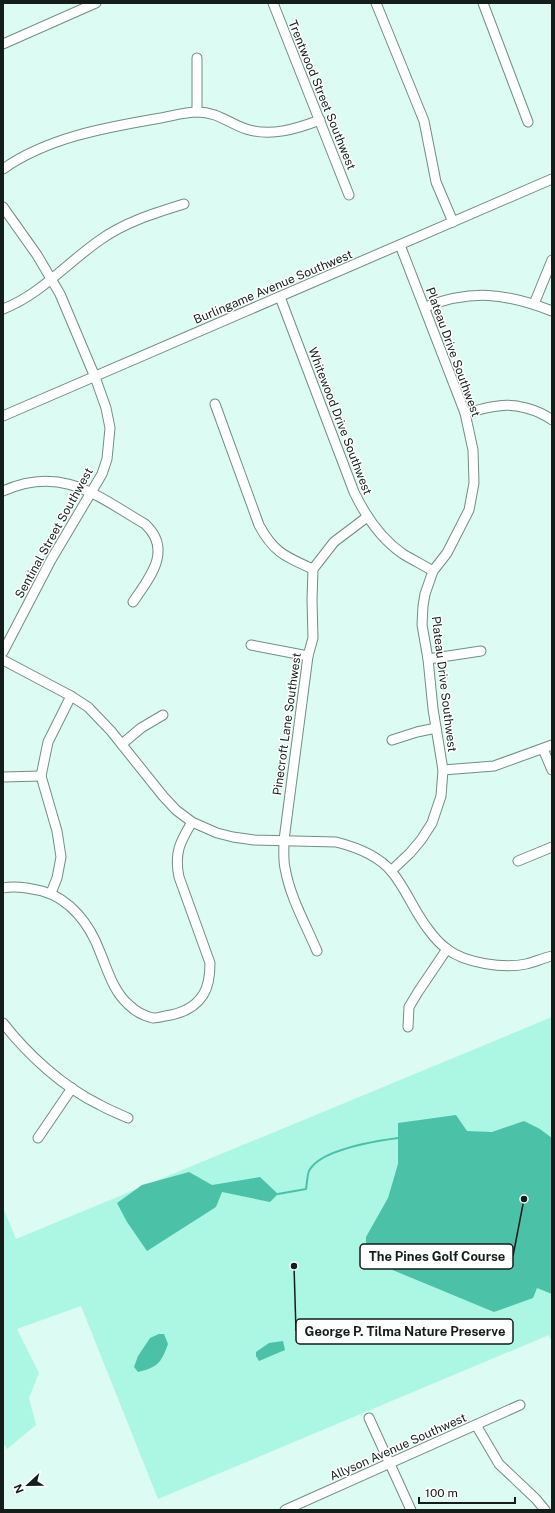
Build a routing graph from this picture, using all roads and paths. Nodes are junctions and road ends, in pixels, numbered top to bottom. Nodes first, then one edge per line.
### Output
1 (96, 3) edge
2 (273, 3) edge
3 (376, 3) edge
4 (483, 3) edge
5 (3, 44) edge
6 (196, 58) dead end
7 (197, 112) junction
8 (320, 120) junction
9 (528, 122) dead end
10 (3, 169) edge
11 (552, 178) edge
12 (349, 195) dead end
13 (184, 204) dead end
14 (3, 207) edge
15 (453, 222) junction
16 (400, 245) junction
17 (552, 260) edge
18 (52, 278) junction
19 (280, 296) junction
20 (534, 304) junction
21 (425, 307) junction
22 (3, 309) edge
23 (552, 311) edge
24 (95, 378) junction
25 (215, 404) dead end
26 (464, 413) junction
27 (3, 416) edge
28 (552, 420) edge
29 (3, 491) edge
30 (90, 491) junction
31 (367, 517) junction
32 (313, 569) junction
33 (433, 571) junction
34 (133, 602) dead end
35 (252, 645) dead end
36 (481, 651) dead end
37 (3, 652) edge
38 (308, 656) junction
39 (428, 659) junction
40 (3, 660) edge
41 (71, 696) junction
42 (163, 715) dead end
43 (436, 728) junction
44 (392, 740) dead end
45 (122, 744) junction
46 (548, 747) edge
47 (443, 770) junction
48 (552, 770) edge
49 (41, 776) junction
50 (3, 777) edge
51 (192, 822) junction
52 (284, 840) junction
53 (552, 847) edge
54 (518, 861) dead end
55 (391, 871) junction
56 (3, 888) edge
57 (51, 894) junction
58 (447, 949) junction
59 (317, 951) dead end
60 (552, 956) edge
61 (3, 1023) edge
62 (408, 1027) dead end
63 (72, 1088) junction
64 (128, 1118) dead end
65 (38, 1138) dead end
66 (520, 1405) dead end
67 (370, 1418) dead end
68 (476, 1425) junction
69 (390, 1463) junction
70 (285, 1510) edge
71 (411, 1510) edge
72 (545, 1510) edge

1 - 5 street
2 - 8 street, Trentwood Street Southwest
3 - 15 street
4 - 9 street
6 - 7 street
7 - 8 street
7 - 10 street
8 - 12 street, Trentwood Street Southwest
11 - 15 street, Burlingame Avenue Southwest
13 - 18 street
14 - 18 street, Sentinal Street Southwest
15 - 16 street, Burlingame Avenue Southwest
16 - 19 street, Burlingame Avenue Southwest
16 - 21 street, Plateau Drive Southwest
17 - 20 street
18 - 22 street
18 - 24 street, Sentinal Street Southwest
19 - 24 street, Burlingame Avenue Southwest
19 - 31 street, Whitewood Drive Southwest
20 - 21 street
20 - 23 street
21 - 26 street, Plateau Drive Southwest
24 - 27 street, Burlingame Avenue Southwest
24 - 30 street, Sentinal Street Southwest
25 - 32 street
26 - 28 street
26 - 33 street, Plateau Drive Southwest
29 - 30 street
30 - 34 street
30 - 37 street, Sentinal Street Southwest
31 - 32 street
31 - 33 street, Whitewood Drive Southwest
32 - 38 street, Pinecroft Lane Southwest
33 - 39 street, Plateau Drive Southwest
35 - 38 street
36 - 39 street
38 - 52 street, Pinecroft Lane Southwest
39 - 43 street, Plateau Drive Southwest
40 - 41 street
41 - 45 street
41 - 49 street
42 - 45 street
43 - 44 street
43 - 47 street, Plateau Drive Southwest
45 - 51 street
46 - 47 street
46 - 48 street
47 - 55 street, Plateau Drive Southwest
49 - 50 street
49 - 57 street
51 - 52 street
51 - 57 street
52 - 55 street
52 - 59 street, Pinecroft Lane Southwest
53 - 54 street
55 - 58 street
56 - 57 street
58 - 60 street
58 - 62 street
61 - 63 street
63 - 64 street
63 - 65 street
66 - 68 street, Allyson Avenue Southwest
67 - 69 street
68 - 69 street, Allyson Avenue Southwest
68 - 72 street
69 - 70 street, Allyson Avenue Southwest
69 - 71 street

